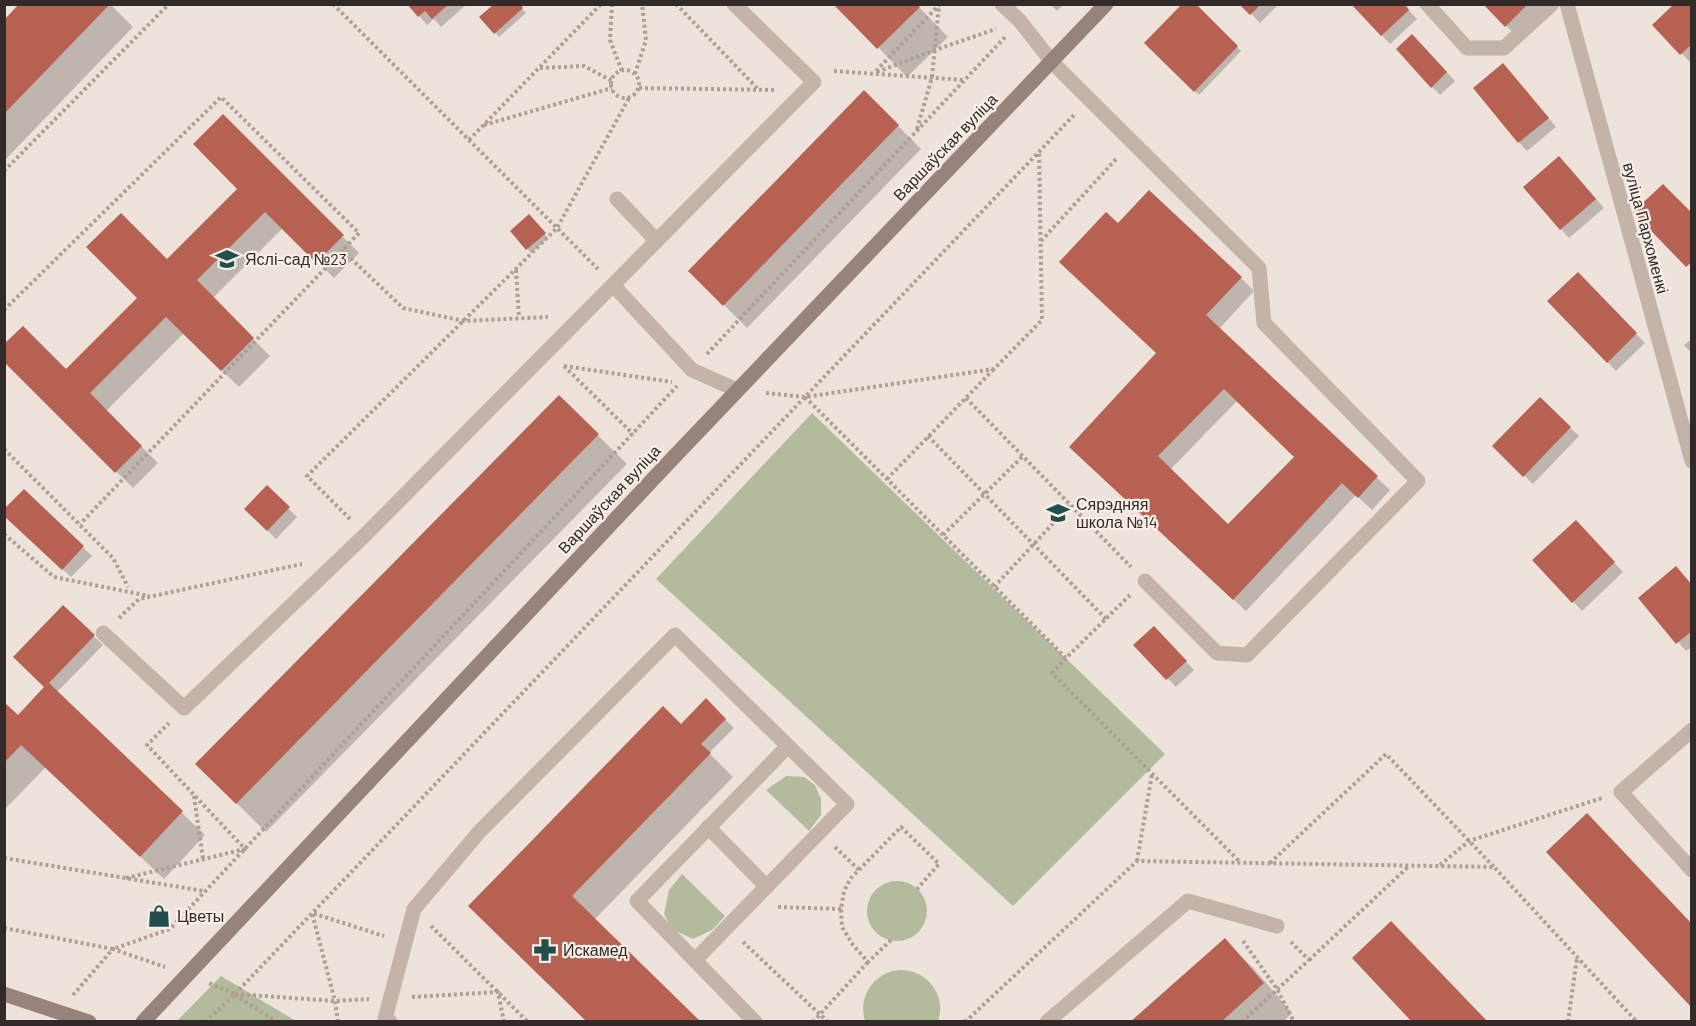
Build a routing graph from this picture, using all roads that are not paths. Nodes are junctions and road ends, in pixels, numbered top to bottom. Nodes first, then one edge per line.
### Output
1 (734, 4) edge
2 (1002, 4) edge
3 (1106, 4) edge
4 (1427, 4) edge
5 (1552, 4) edge
6 (1567, 4) edge
7 (1052, 62) junction
8 (617, 199) dead end
9 (657, 242) junction
10 (614, 285) junction
11 (738, 390) junction
12 (1692, 461) edge
13 (1145, 581) road end
14 (104, 633) road end
15 (1692, 730) edge
16 (788, 746) junction
17 (708, 827) junction
18 (1692, 870) edge
19 (767, 887) junction
20 (1277, 926) road end
21 (695, 960) junction
22 (4, 994) edge
23 (89, 1022) edge
24 (143, 1022) edge
25 (390, 1022) edge
26 (755, 1022) edge
27 (1047, 1022) edge

1 - 9 street
2 - 7 street
3 - 7 street, Варшаўская вуліца
4 - 5 street
6 - 12 street, вуліца Пархоменкі
7 - 11 street, Варшаўская вуліца
7 - 13 street
8 - 9 street
9 - 10 street
10 - 11 street
10 - 14 street
11 - 24 street, Варшаўская вуліца
15 - 18 street
16 - 17 street
16 - 19 street
16 - 25 street
17 - 19 street
17 - 21 street
19 - 21 street
20 - 27 street
21 - 26 street
22 - 23 street

